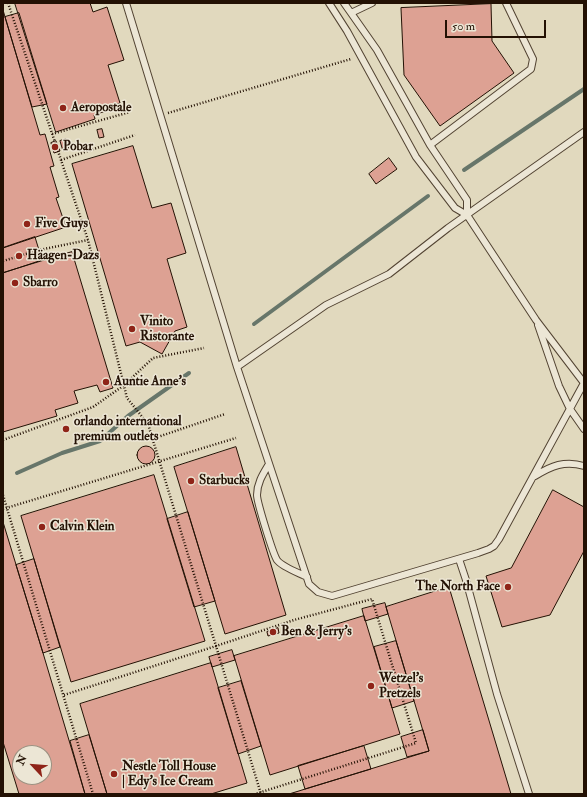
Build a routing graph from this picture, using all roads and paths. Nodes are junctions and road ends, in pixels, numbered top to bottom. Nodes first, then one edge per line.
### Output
1 (8, 3) edge
2 (126, 3) edge
3 (329, 3) edge
4 (344, 3) edge
5 (372, 3) edge
6 (506, 3) edge
7 (351, 14) junction
8 (359, 24) junction
9 (347, 31) junction
10 (354, 58) dead end
11 (130, 112) dead end
12 (166, 114) dead end
13 (584, 132) edge
14 (52, 134) junction
15 (135, 135) dead end
16 (430, 145) junction
17 (61, 160) junction
18 (467, 215) junction
19 (88, 240) junction
20 (3, 261) edge
21 (536, 320) junction
22 (204, 348) dead end
23 (237, 367) junction
24 (584, 383) edge
25 (124, 386) junction
26 (570, 409) junction
27 (225, 414) dead end
28 (584, 429) edge
29 (236, 438) dead end
30 (152, 439) junction
31 (3, 440) edge
32 (159, 462) junction
33 (269, 464) junction
34 (584, 466) edge
35 (533, 477) junction
36 (3, 495) edge
37 (7, 508) junction
38 (3, 509) edge
39 (459, 559) junction
40 (306, 577) junction
41 (216, 646) junction
42 (64, 695) junction
43 (261, 793) edge
44 (93, 794) edge
45 (255, 794) edge
46 (529, 794) edge

1 - 14 path
2 - 23 lane
3 - 9 lane
4 - 7 lane
5 - 7 lane
6 - 16 lane
7 - 8 lane
8 - 9 lane
8 - 16 lane
9 - 18 lane
10 - 12 path
11 - 14 path
13 - 18 lane
14 - 17 path
15 - 17 path
16 - 18 lane
17 - 19 path
18 - 21 lane
18 - 23 lane
19 - 20 path
19 - 25 path
21 - 24 lane
21 - 26 lane
22 - 25 path
23 - 33 lane
24 - 26 lane
25 - 30 path
25 - 31 path
26 - 28 lane
26 - 35 lane
27 - 30 path
29 - 32 path
30 - 32 path
32 - 37 path
32 - 41 path
33 - 40 lane
33 - 40 lane
34 - 35 lane
35 - 39 lane
36 - 37 path
37 - 38 path
37 - 42 path
39 - 40 lane
39 - 46 lane
41 - 42 path
41 - 43 path
41 - 43 path
42 - 44 path
43 - 45 path

